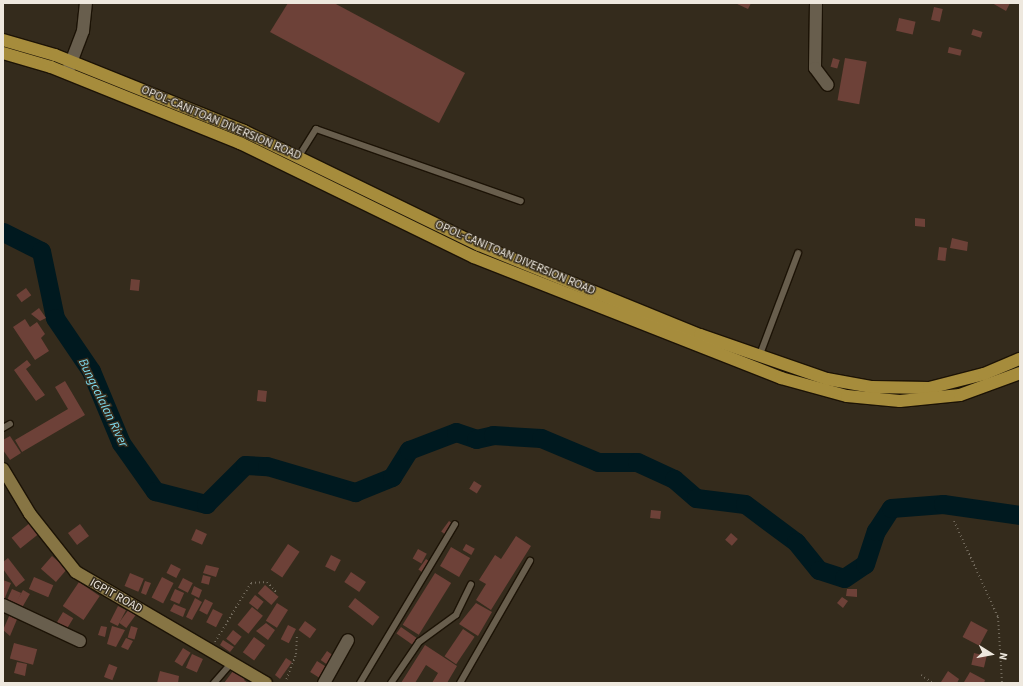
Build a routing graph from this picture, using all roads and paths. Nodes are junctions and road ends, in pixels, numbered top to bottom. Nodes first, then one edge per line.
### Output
1 (86, 3) edge
2 (816, 3) edge
3 (3, 40) edge
4 (3, 53) edge
5 (72, 62) junction
6 (67, 73) junction
7 (828, 85) dead end
8 (299, 156) junction
9 (521, 201) dead end
10 (798, 253) dead end
11 (759, 357) junction
12 (1020, 359) edge
13 (1020, 373) edge
14 (10, 424) dead end
15 (3, 428) edge
16 (4, 473) edge
17 (954, 521) dead end
18 (455, 524) dead end
19 (530, 561) dead end
20 (471, 584) dead end
21 (277, 593) dead end
22 (3, 605) edge
23 (297, 636) dead end
24 (348, 640) dead end
25 (80, 641) dead end
26 (212, 648) junction
27 (233, 660) junction
28 (921, 675) dead end
29 (214, 683) edge
30 (266, 683) edge
31 (285, 683) edge
32 (324, 683) edge
33 (360, 683) edge
34 (391, 683) edge
35 (460, 683) edge
36 (933, 683) edge
37 (1002, 683) edge

1 - 5 street
2 - 7 street
3 - 5 main road, OPOL-CANITOAN DIVERSION ROAD
4 - 6 main road, OPOL-CANITOAN DIVERSION ROAD
5 - 6 street
5 - 8 main road, OPOL-CANITOAN DIVERSION ROAD
6 - 13 main road, OPOL-CANITOAN DIVERSION ROAD
8 - 9 lane
8 - 11 main road, OPOL-CANITOAN DIVERSION ROAD
10 - 11 lane
11 - 12 main road, OPOL-CANITOAN DIVERSION ROAD
14 - 15 lane
16 - 26 street, IGPIT ROAD
17 - 37 path
18 - 33 lane
19 - 35 lane
20 - 34 lane
21 - 26 path
22 - 25 street
23 - 31 path
24 - 32 street
26 - 27 street, IGPIT ROAD
27 - 29 lane
27 - 30 street, IGPIT ROAD
28 - 36 path

